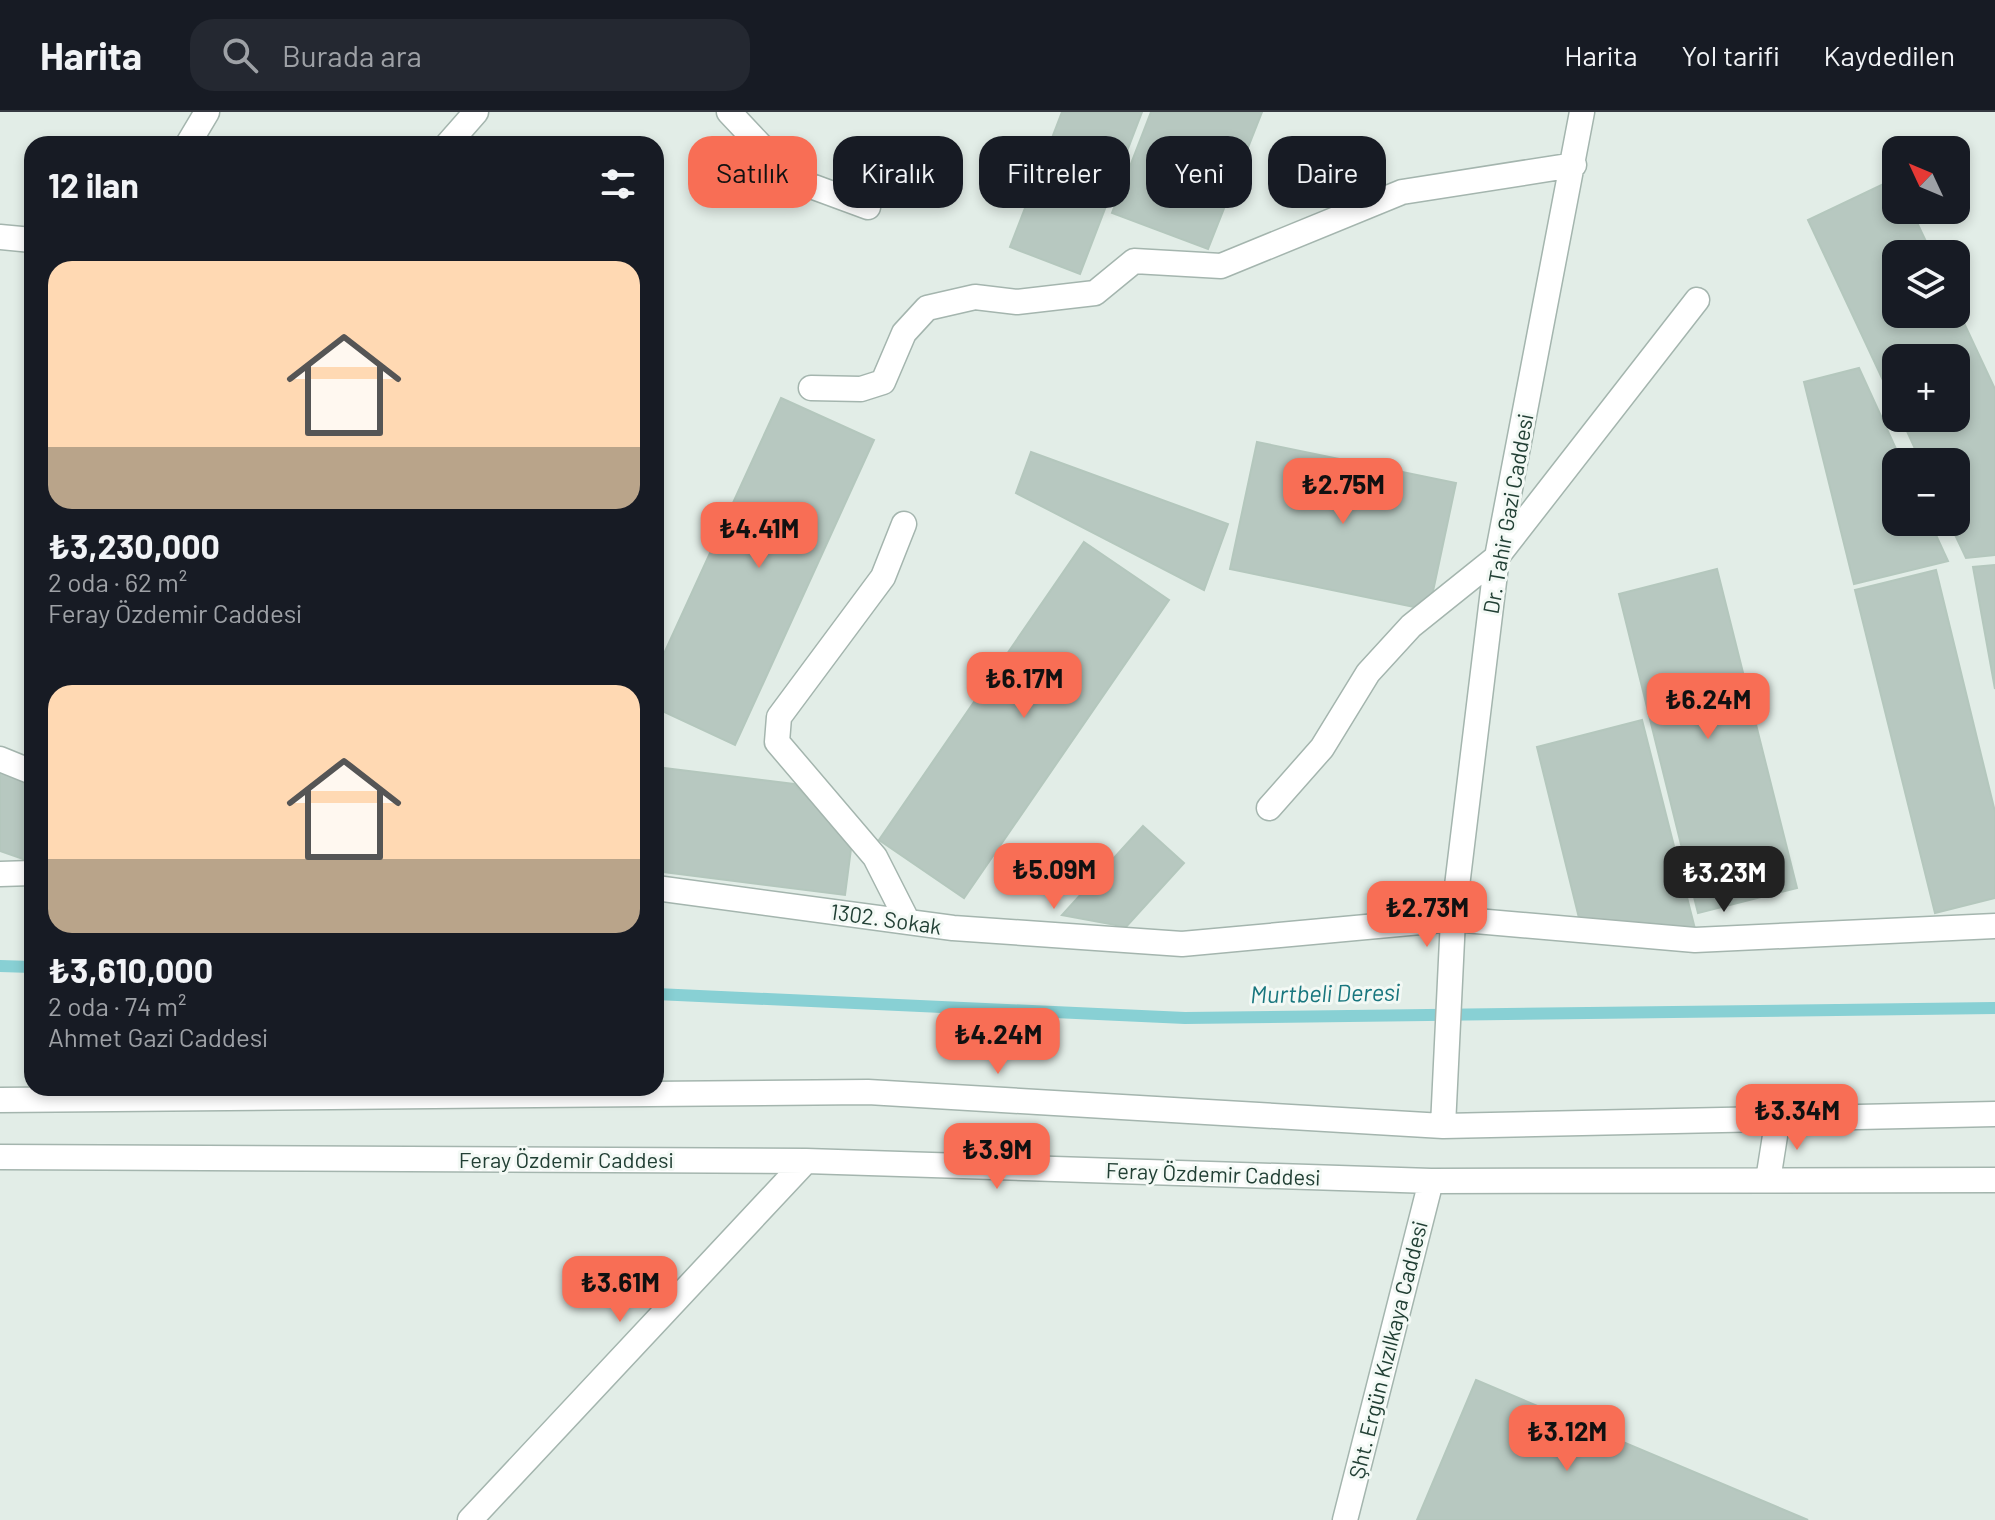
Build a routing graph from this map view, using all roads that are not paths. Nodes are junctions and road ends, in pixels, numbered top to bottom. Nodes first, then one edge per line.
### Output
1 (207, 112) edge
2 (476, 112) edge
3 (729, 112) edge
4 (1582, 112) edge
5 (193, 136) edge
6 (455, 136) edge
7 (1574, 165) junction
8 (833, 194) edge
9 (0, 237) edge
10 (24, 239) edge
11 (1697, 300) dead end
12 (811, 388) dead end
13 (904, 524) dead end
14 (1497, 557) junction
15 (0, 759) edge
16 (24, 769) edge
17 (1269, 808) dead end
18 (24, 873) edge
19 (0, 874) edge
20 (664, 889) edge
21 (1453, 919) junction
22 (908, 922) junction
23 (1995, 926) edge
24 (664, 1094) edge
25 (434, 1096) edge
26 (0, 1100) edge
27 (1995, 1114) edge
28 (1778, 1117) junction
29 (1443, 1126) junction
30 (0, 1157) edge
31 (806, 1161) junction
32 (1768, 1180) junction
33 (1995, 1180) edge
34 (1431, 1181) junction
35 (470, 1520) edge
36 (1345, 1520) edge

1 - 5 street
2 - 6 street
3 - 8 street
4 - 7 street, Dr. Tahir Gazi Caddesi
7 - 12 street
7 - 14 street, Dr. Tahir Gazi Caddesi
9 - 10 street
11 - 14 street
13 - 22 street
14 - 17 street
14 - 21 street, Dr. Tahir Gazi Caddesi
15 - 16 street
18 - 19 street
20 - 22 street, 1302. Sokak
21 - 22 street, 1302. Sokak
21 - 23 street, 1302. Sokak
21 - 29 street, Dr. Tahir Gazi Caddesi
24 - 29 street
25 - 26 street
27 - 28 street
28 - 29 street
28 - 32 street
30 - 31 street, Feray Özdemir Caddesi
31 - 34 street, Feray Özdemir Caddesi
31 - 35 street
32 - 33 street, Feray Özdemir Caddesi
32 - 34 street, Feray Özdemir Caddesi
34 - 36 street, Şht. Ergün Kızılkaya Caddesi

